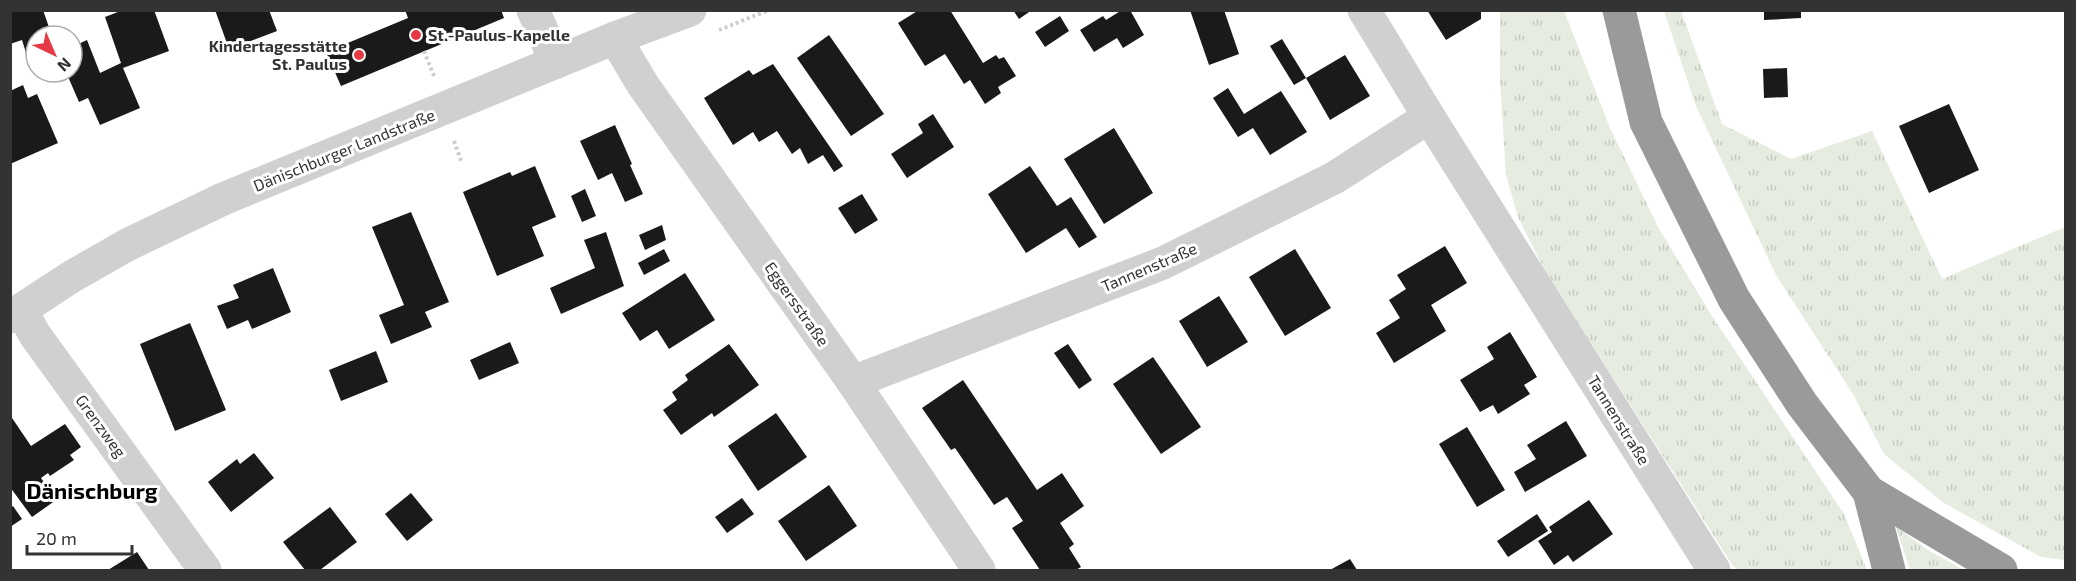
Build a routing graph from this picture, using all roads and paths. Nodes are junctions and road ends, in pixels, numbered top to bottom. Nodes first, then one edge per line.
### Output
1 (533, 10) edge
2 (690, 10) edge
3 (1364, 10) edge
4 (1618, 10) edge
5 (615, 38) junction
6 (556, 62) junction
7 (1429, 117) junction
8 (452, 136) dead end
9 (462, 163) dead end
10 (16, 313) edge
11 (852, 382) junction
12 (1869, 492) junction
13 (204, 570) edge
14 (979, 570) edge
15 (1714, 570) edge
16 (1889, 570) edge
17 (2001, 570) edge

1 - 6 street
2 - 5 street, Dänischburger Landstraße
3 - 7 street, Tannenstraße
4 - 12 highway
5 - 6 street, Dänischburger Landstraße
5 - 11 street, Eggersstraße
6 - 10 street, Dänischburger Landstraße
7 - 11 street, Tannenstraße
7 - 15 street, Tannenstraße
8 - 9 path
10 - 13 street, Grenzweg
11 - 14 street, Eggersstraße
12 - 16 highway
12 - 17 highway

